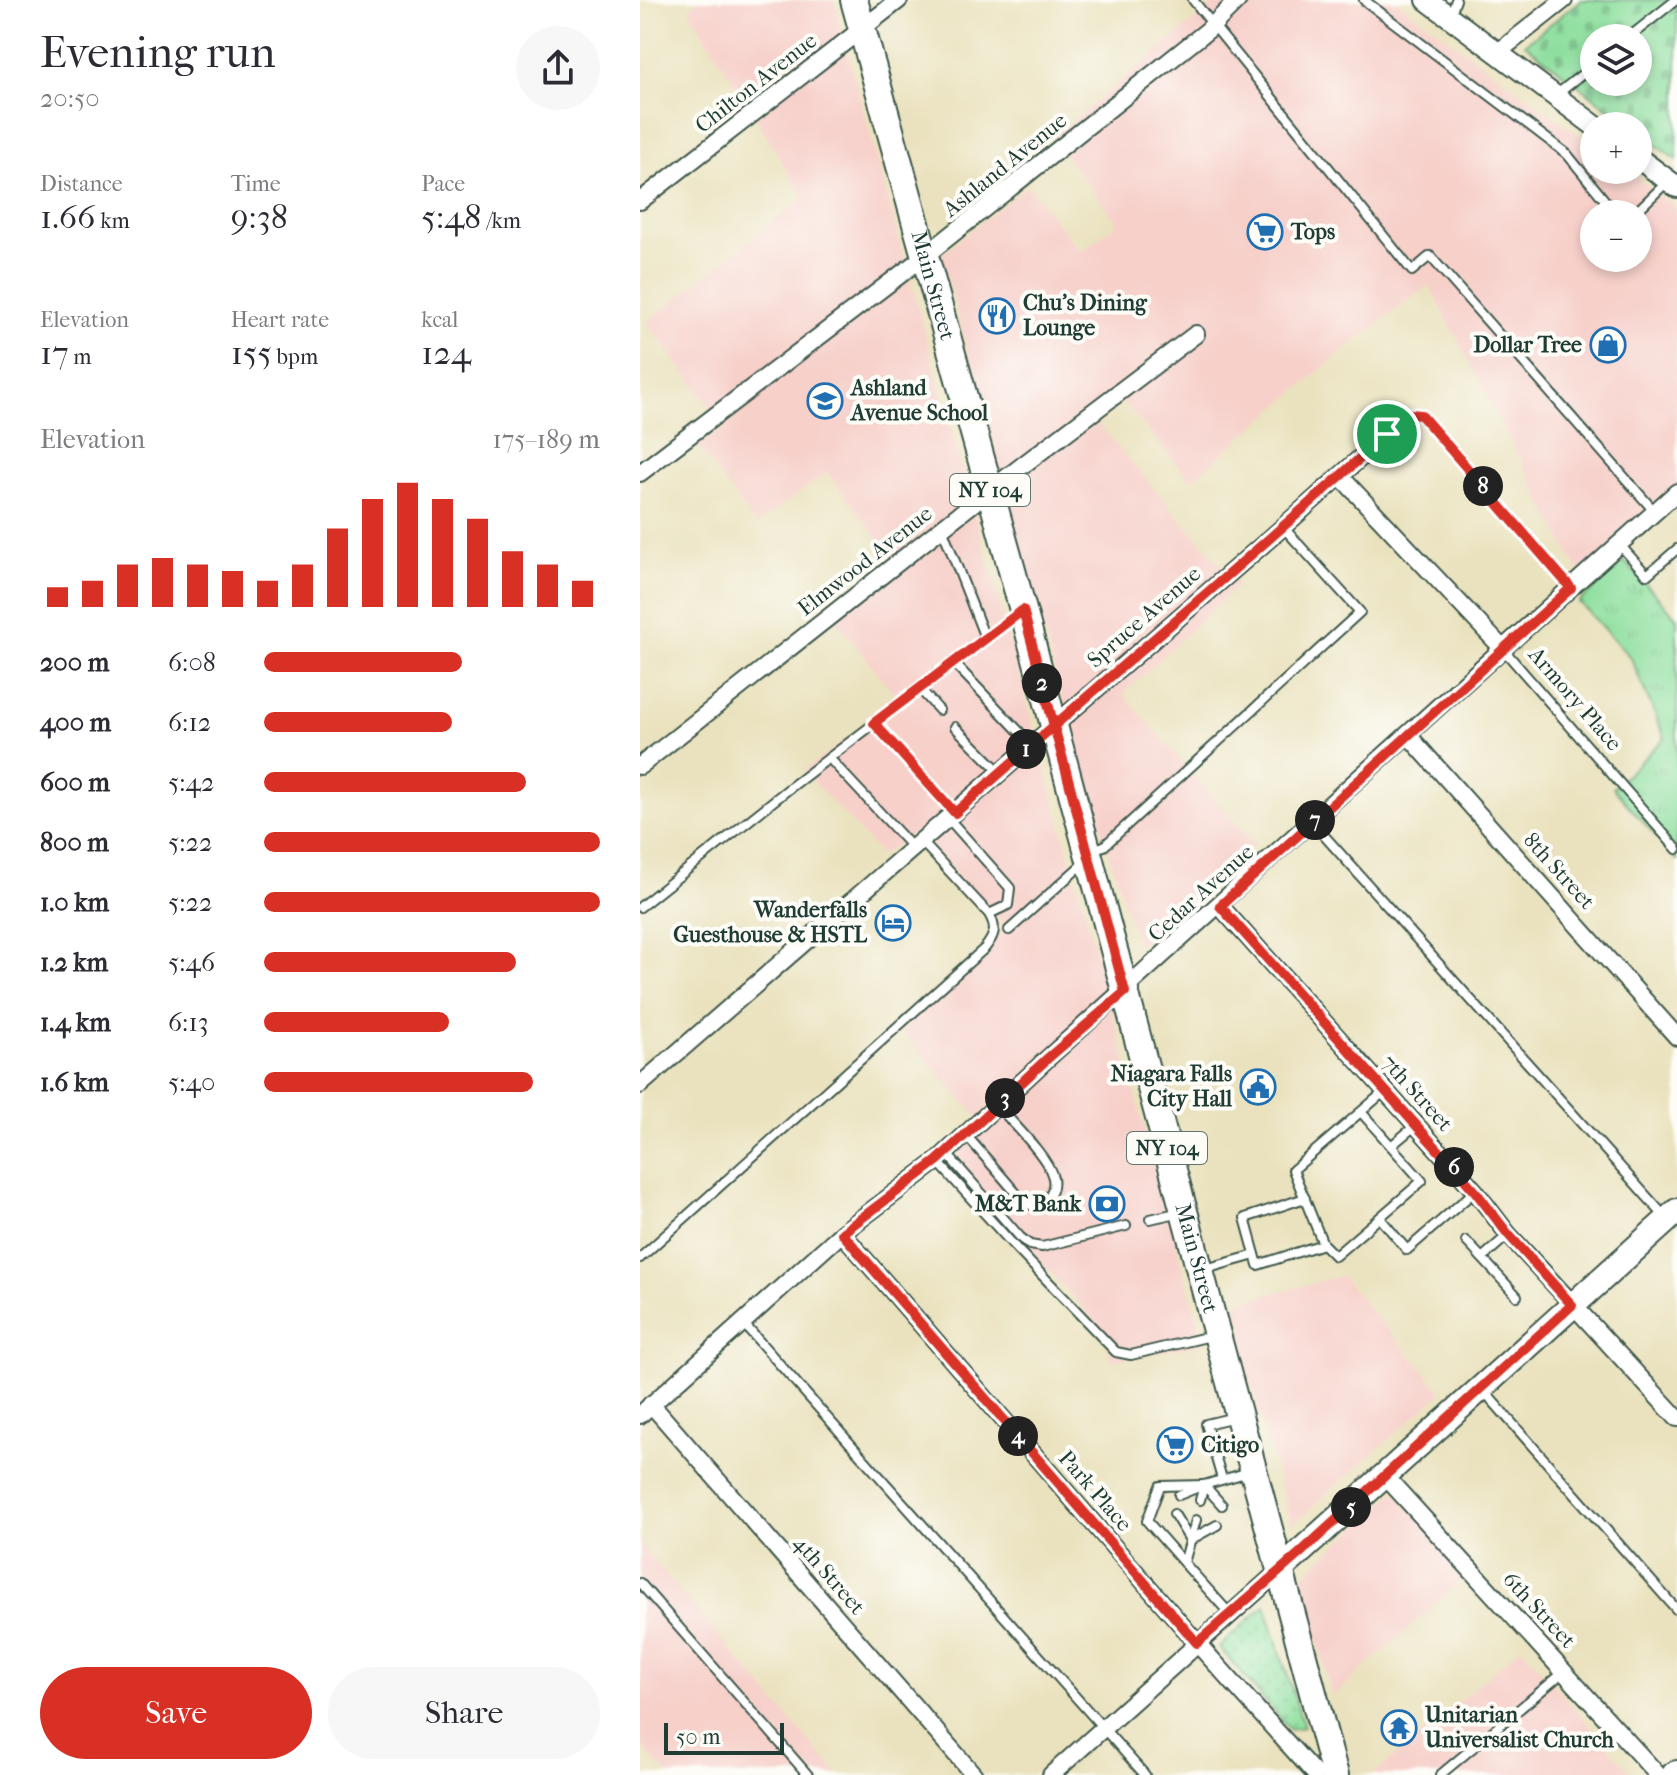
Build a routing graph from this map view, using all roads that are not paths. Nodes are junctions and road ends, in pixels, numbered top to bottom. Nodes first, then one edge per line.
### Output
1 (854, 0) edge
2 (899, 0) edge
3 (1193, 0) edge
4 (1238, 0) edge
5 (1364, 0) edge
6 (1427, 0) edge
7 (1564, 0) edge
8 (1676, 0) edge
9 (1453, 8) edge
10 (1646, 24) edge
11 (1212, 26) junction
12 (862, 28) junction
13 (1497, 53) junction
14 (1580, 76) edge
15 (1555, 96) junction
16 (1580, 115) edge
17 (1652, 168) edge
18 (1673, 184) edge
19 (1605, 200) edge
20 (1652, 200) edge
21 (640, 201) edge
22 (926, 255) junction
23 (1196, 334) dead end
24 (1387, 434) joint
25 (640, 473) edge
26 (1340, 476) junction
27 (990, 490) junction
28 (1677, 492) edge
29 (1655, 512) junction
30 (1283, 527) junction
31 (942, 528) junction
32 (1619, 544) junction
33 (1677, 549) edge
34 (1571, 588) junction
35 (1023, 610) junction
36 (985, 638) junction
37 (1503, 649) junction
38 (953, 662) junction
39 (919, 688) junction
40 (939, 710) dead end
41 (874, 723) junction
42 (1053, 725) junction
43 (955, 727) dead end
44 (1408, 735) junction
45 (1031, 744) junction
46 (829, 758) junction
47 (640, 766) edge
48 (1000, 772) junction
49 (952, 816) junction
50 (1312, 822) junction
51 (918, 845) junction
52 (1677, 849) edge
53 (1089, 854) junction
54 (1220, 906) junction
55 (640, 907) edge
56 (989, 914) junction
57 (1009, 930) dead end
58 (1125, 992) junction
59 (1677, 1037) edge
60 (640, 1085) edge
61 (1385, 1090) junction
62 (997, 1105) junction
63 (1361, 1112) junction
64 (1416, 1125) junction
65 (966, 1135) junction
66 (1391, 1146) junction
67 (942, 1157) junction
68 (1475, 1191) junction
69 (1305, 1198) junction
70 (1184, 1211) junction
71 (1672, 1216) edge
72 (1380, 1218) junction
73 (1150, 1219) dead end
74 (1126, 1226) dead end
75 (842, 1233) junction
76 (1508, 1234) junction
77 (1466, 1241) dead end
78 (1323, 1244) junction
79 (1255, 1255) junction
80 (640, 1258) edge
81 (1482, 1258) junction
82 (1200, 1271) junction
83 (1517, 1296) dead end
84 (1572, 1305) junction
85 (743, 1323) junction
86 (1217, 1334) junction
87 (1482, 1388) junction
88 (645, 1409) edge
89 (1238, 1416) junction
90 (1677, 1418) edge
91 (1253, 1471) junction
92 (1385, 1476) junction
93 (1222, 1479) junction
94 (1204, 1485) junction
95 (1179, 1495) dead end
96 (1200, 1500) dead end
97 (1222, 1505) dead end
98 (1174, 1514) dead end
99 (1196, 1520) dead end
100 (1217, 1525) dead end
101 (1190, 1540) junction
102 (1184, 1563) junction
103 (1279, 1571) junction
104 (640, 1583) edge
105 (1677, 1610) edge
106 (1230, 1614) junction
107 (1197, 1643) junction
108 (1565, 1671) junction
109 (1103, 1728) junction
110 (808, 1775) edge
111 (974, 1775) edge
112 (1051, 1775) edge
113 (1145, 1775) edge
114 (1316, 1775) edge
115 (1335, 1775) edge
116 (1440, 1775) edge
117 (1658, 1775) edge

1 - 12 main road, Main Street / NY 104
2 - 12 street, Chilton Avenue
3 - 11 lane
4 - 11 street, Ashland Avenue
5 - 19 lane
6 - 9 street
7 - 13 street
8 - 10 lane
9 - 13 street
11 - 22 street, Ashland Avenue
11 - 29 lane
12 - 21 street, Chilton Avenue
12 - 22 main road, Main Street / NY 104
13 - 15 street
14 - 15 lane
15 - 16 street
17 - 18 street
18 - 20 lane
22 - 25 street, Ashland Avenue
22 - 27 main road, Main Street / NY 104
23 - 27 street, Elmwood Avenue
24 - 26 street, Spruce Avenue
24 - 34 lane
26 - 30 street, Spruce Avenue
26 - 37 street, Armory Place
27 - 31 street, Elmwood Avenue
27 - 35 main road, Main Street / NY 104
28 - 29 street, Cedar Avenue
29 - 32 street, Cedar Avenue
30 - 42 street, Spruce Avenue
30 - 53 lane
31 - 36 lane
31 - 47 street, Elmwood Avenue
32 - 33 lane
32 - 34 street, Cedar Avenue
34 - 37 street, Cedar Avenue
35 - 36 lane
35 - 42 main road, Main Street / NY 104
36 - 38 lane
37 - 44 street, Cedar Avenue
37 - 52 lane, Armory Place
38 - 39 lane
38 - 45 lane
39 - 40 lane
39 - 41 lane
41 - 46 lane
41 - 49 lane
42 - 45 street, Spruce Avenue
42 - 53 main road, Main Street / NY 104
43 - 48 lane
44 - 50 street, Cedar Avenue
44 - 59 street, 8th Street
45 - 48 street, Spruce Avenue
46 - 51 lane
46 - 55 lane
48 - 49 street, Spruce Avenue
49 - 51 street, Spruce Avenue
49 - 56 lane
50 - 54 street, Cedar Avenue
50 - 71 lane
51 - 56 lane
51 - 60 street, Spruce Avenue
53 - 57 lane
53 - 58 main road, Main Street / NY 104
54 - 58 street, Cedar Avenue
54 - 61 street, 7th Street
56 - 80 lane
58 - 62 street, Cedar Avenue
58 - 70 main road, Main Street / NY 104
61 - 63 lane
61 - 64 street, 7th Street
62 - 65 street, Cedar Avenue
62 - 65 lane
63 - 66 lane
63 - 69 lane
64 - 66 lane
64 - 68 street, 7th Street
65 - 67 street, Cedar Avenue
66 - 72 lane
67 - 74 lane
67 - 75 street, Cedar Avenue
67 - 86 lane
68 - 72 lane
68 - 76 street, 7th Street
69 - 78 lane
69 - 79 lane
70 - 73 lane
70 - 82 main road, Main Street / NY 104
71 - 84 main road
72 - 78 lane
75 - 85 street, Cedar Avenue
75 - 107 street, Park Place
76 - 81 lane
76 - 84 street, 7th Street
77 - 81 lane
78 - 79 lane
79 - 82 lane
81 - 83 lane
82 - 86 main road, Main Street / NY 104
84 - 87 main road
84 - 90 street, 7th Street
85 - 88 street, Cedar Avenue
85 - 109 lane
86 - 89 main road, Main Street / NY 104
87 - 92 main road
87 - 105 lane
88 - 111 street, 4th Street
89 - 91 main road, Main Street / NY 104
89 - 93 lane
91 - 93 lane
91 - 103 main road, Main Street / NY 104
92 - 103 main road
92 - 108 street, 6th Street
93 - 94 lane
94 - 95 lane
94 - 96 lane
94 - 97 lane
94 - 102 lane
98 - 101 lane
99 - 101 lane
100 - 101 lane
101 - 102 lane
102 - 106 lane
103 - 106 street
103 - 115 main road, Main Street / NY 104
104 - 110 lane
106 - 107 street
107 - 109 street
107 - 114 street, Park Place
108 - 116 lane
108 - 117 street, 6th Street
109 - 112 street
109 - 113 lane

